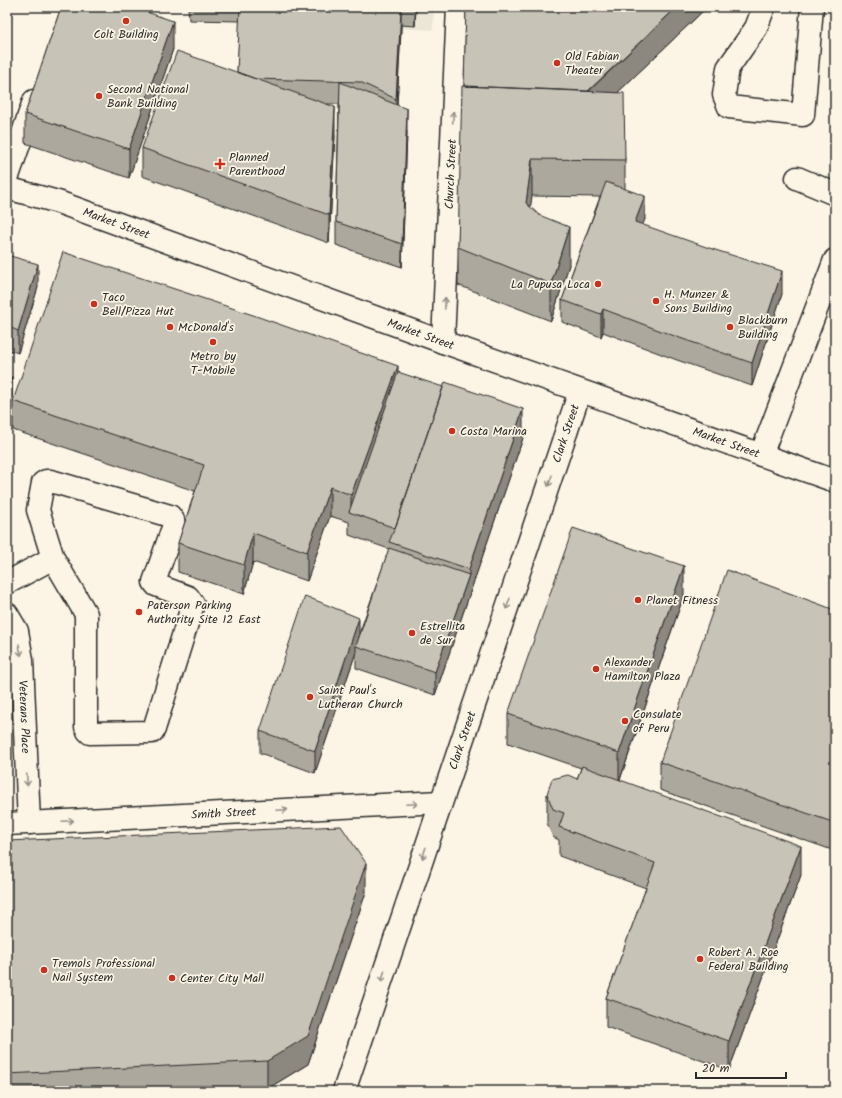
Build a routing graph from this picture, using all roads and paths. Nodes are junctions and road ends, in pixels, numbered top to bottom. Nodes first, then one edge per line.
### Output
1 (458, 7) edge
2 (764, 7) edge
3 (812, 7) edge
4 (41, 82) edge
5 (797, 178) dead end
6 (7, 179) edge
7 (7, 188) edge
8 (835, 194) edge
9 (835, 260) edge
10 (443, 342) junction
11 (580, 391) junction
12 (761, 455) junction
13 (835, 481) edge
14 (53, 558) junction
15 (7, 583) edge
16 (7, 614) edge
17 (441, 802) junction
18 (29, 823) junction
19 (7, 824) edge
20 (344, 1091) edge

10 -> 1 street, Church Street
2 - 3 street
4 - 6 street
5 - 8 street
7 - 10 street, Market Street
9 - 12 street
10 - 11 street, Market Street
11 - 12 street, Market Street
11 -> 17 street, Clark Street
12 - 13 street, Market Street
14 - 14 street
14 - 15 street
16 -> 18 street, Veterans Place
18 -> 17 street, Smith Street
17 -> 20 street, Clark Street
18 - 19 street, Smith Street

